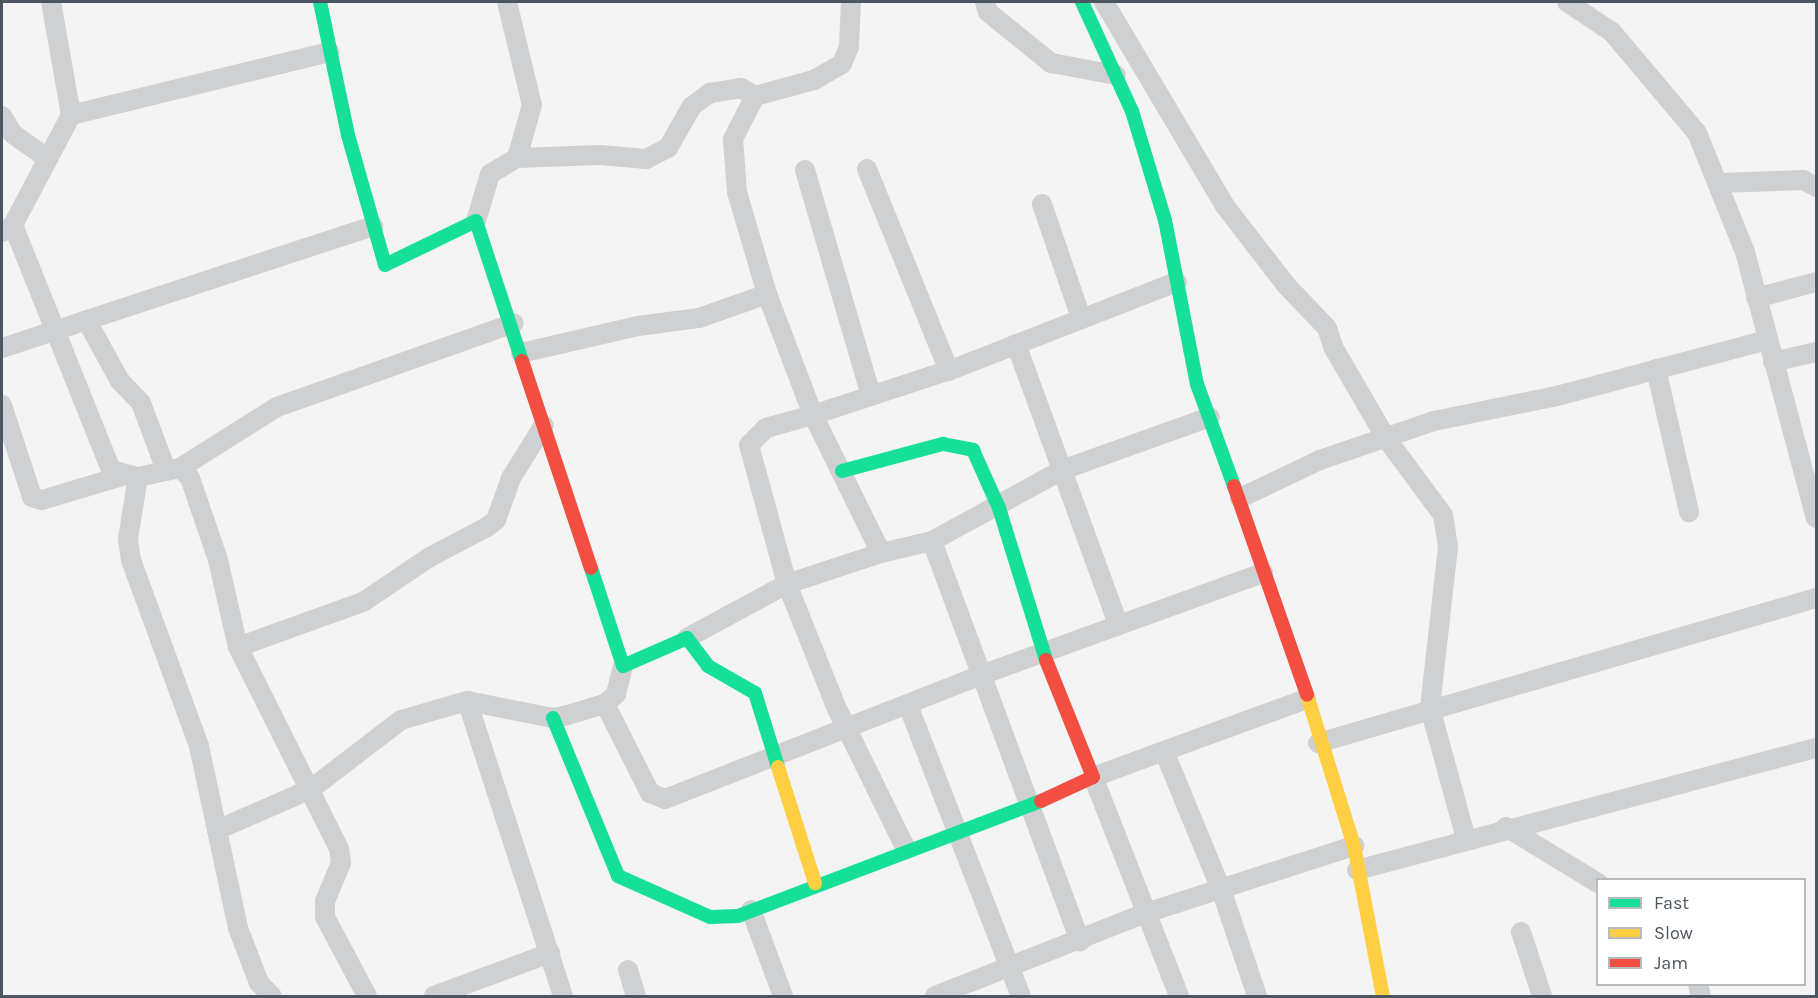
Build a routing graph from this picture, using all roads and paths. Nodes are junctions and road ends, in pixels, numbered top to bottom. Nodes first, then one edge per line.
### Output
1 (51, 2) edge
2 (320, 2) edge
3 (507, 2) edge
4 (851, 2) edge
5 (984, 2) edge
6 (1082, 2) edge
7 (1104, 2) edge
8 (1567, 2) edge
9 (329, 52) junction
10 (1116, 75) junction
11 (755, 96) junction
12 (71, 115) junction
13 (2, 116) edge
14 (518, 158) junction
15 (48, 159) junction
16 (867, 169) dead end
17 (805, 170) dead end
18 (1812, 180) edge
19 (1719, 183) junction
20 (1041, 204) dead end
21 (476, 221) junction
22 (374, 226) junction
23 (7, 229) edge
24 (1177, 282) junction
25 (1816, 282) edge
26 (767, 294) junction
27 (1756, 298) junction
28 (1081, 318) junction
29 (87, 321) junction
30 (514, 323) junction
31 (53, 333) junction
32 (1767, 340) junction
33 (1016, 344) junction
34 (2, 348) edge
35 (1816, 352) edge
36 (521, 353) junction
37 (1773, 362) junction
38 (1656, 369) junction
39 (949, 370) junction
40 (871, 396) junction
41 (2, 405) edge
42 (813, 415) junction
43 (1210, 417) junction
44 (544, 425) junction
45 (1386, 438) junction
46 (173, 469) junction
47 (1062, 470) junction
48 (842, 471) junction
49 (130, 476) junction
50 (1240, 498) junction
51 (999, 508) junction
52 (1689, 512) dead end
53 (1816, 518) edge
54 (932, 541) junction
55 (881, 553) junction
56 (1263, 573) junction
57 (787, 584) junction
58 (1816, 598) edge
59 (1118, 624) junction
60 (687, 638) junction
61 (238, 647) junction
62 (1044, 656) junction
63 (623, 666) junction
64 (981, 675) junction
65 (1306, 699) junction
66 (467, 701) junction
67 (605, 704) junction
68 (908, 705) junction
69 (1430, 708) junction
70 (553, 718) junction
71 (849, 730) junction
72 (1318, 743) junction
73 (1816, 748) edge
74 (1164, 751) junction
75 (776, 758) junction
76 (1093, 777) junction
77 (311, 789) junction
78 (1030, 806) junction
79 (1506, 827) junction
80 (218, 830) junction
81 (957, 832) junction
82 (1466, 839) junction
83 (1354, 846) junction
84 (906, 849) junction
85 (1357, 870) junction
86 (1596, 882) edge
87 (815, 883) junction
88 (1221, 889) junction
89 (751, 910) junction
90 (1146, 913) junction
91 (1521, 932) dead end
92 (1080, 942) junction
93 (550, 953) junction
94 (1012, 968) junction
95 (628, 970) dead end
96 (482, 988) edge
97 (272, 996) edge
98 (367, 996) edge
99 (434, 996) edge
100 (563, 996) edge
101 (636, 996) edge
102 (783, 996) edge
103 (939, 996) edge
104 (1021, 996) edge
105 (1179, 996) edge
106 (1257, 996) edge
107 (1383, 996) edge
108 (1542, 996) edge

1 - 12 street
2 - 9 street
3 - 14 street
4 - 11 street
5 - 10 street
6 - 10 street
7 - 45 street
8 - 19 street
9 - 12 street
9 - 22 street
10 - 24 street
11 - 14 street
11 - 26 street
12 - 15 street
13 - 15 street
14 - 21 street
15 - 23 street
16 - 39 street
17 - 40 street
18 - 19 street
19 - 27 street
20 - 28 street
21 - 22 street
21 - 30 street
22 - 29 street
23 - 31 street
24 - 28 street
24 - 43 street
25 - 27 street
26 - 36 street
26 - 42 street
27 - 32 street
28 - 33 street
29 - 31 street
29 - 46 street
30 - 36 street
30 - 46 street
31 - 34 street
31 - 49 street
32 - 37 street
32 - 38 street
33 - 39 street
33 - 47 street
35 - 37 street
36 - 44 street
37 - 53 street
38 - 45 street
38 - 52 street
39 - 40 street
40 - 42 street
41 - 49 street
42 - 48 street
42 - 57 street
43 - 47 street
43 - 50 street
44 - 61 street
44 - 63 street
45 - 50 street
45 - 69 street
46 - 49 street
46 - 61 street
47 - 51 street
47 - 59 street
48 - 51 street
48 - 55 street
49 - 80 street
50 - 56 street
51 - 54 street
51 - 62 street
54 - 55 street
54 - 64 street
55 - 57 street
56 - 59 street
56 - 65 street
57 - 60 street
57 - 71 street
58 - 69 street
59 - 62 street
60 - 63 street
60 - 75 street
61 - 77 street
62 - 64 street
62 - 76 street
63 - 67 street
64 - 68 street
64 - 78 street
65 - 72 street
65 - 74 street
66 - 70 street
66 - 77 street
66 - 93 street
67 - 70 street
67 - 75 street
68 - 71 street
68 - 81 street
69 - 72 street
69 - 82 street
70 - 89 street
71 - 75 street
71 - 84 street
72 - 83 street
73 - 79 street
74 - 76 street
74 - 88 street
75 - 87 street
76 - 78 street
76 - 90 street
77 - 80 street
77 - 98 street
78 - 81 street
78 - 92 street
79 - 82 street
79 - 86 street
80 - 97 street
81 - 84 street
81 - 94 street
82 - 85 street
83 - 85 street
83 - 88 street
84 - 87 street
85 - 107 street
87 - 89 street
88 - 90 street
88 - 106 street
89 - 102 street
90 - 92 street
90 - 105 street
91 - 108 street
92 - 94 street
93 - 96 street
93 - 100 street
94 - 103 street
94 - 104 street
95 - 101 street
96 - 99 street

